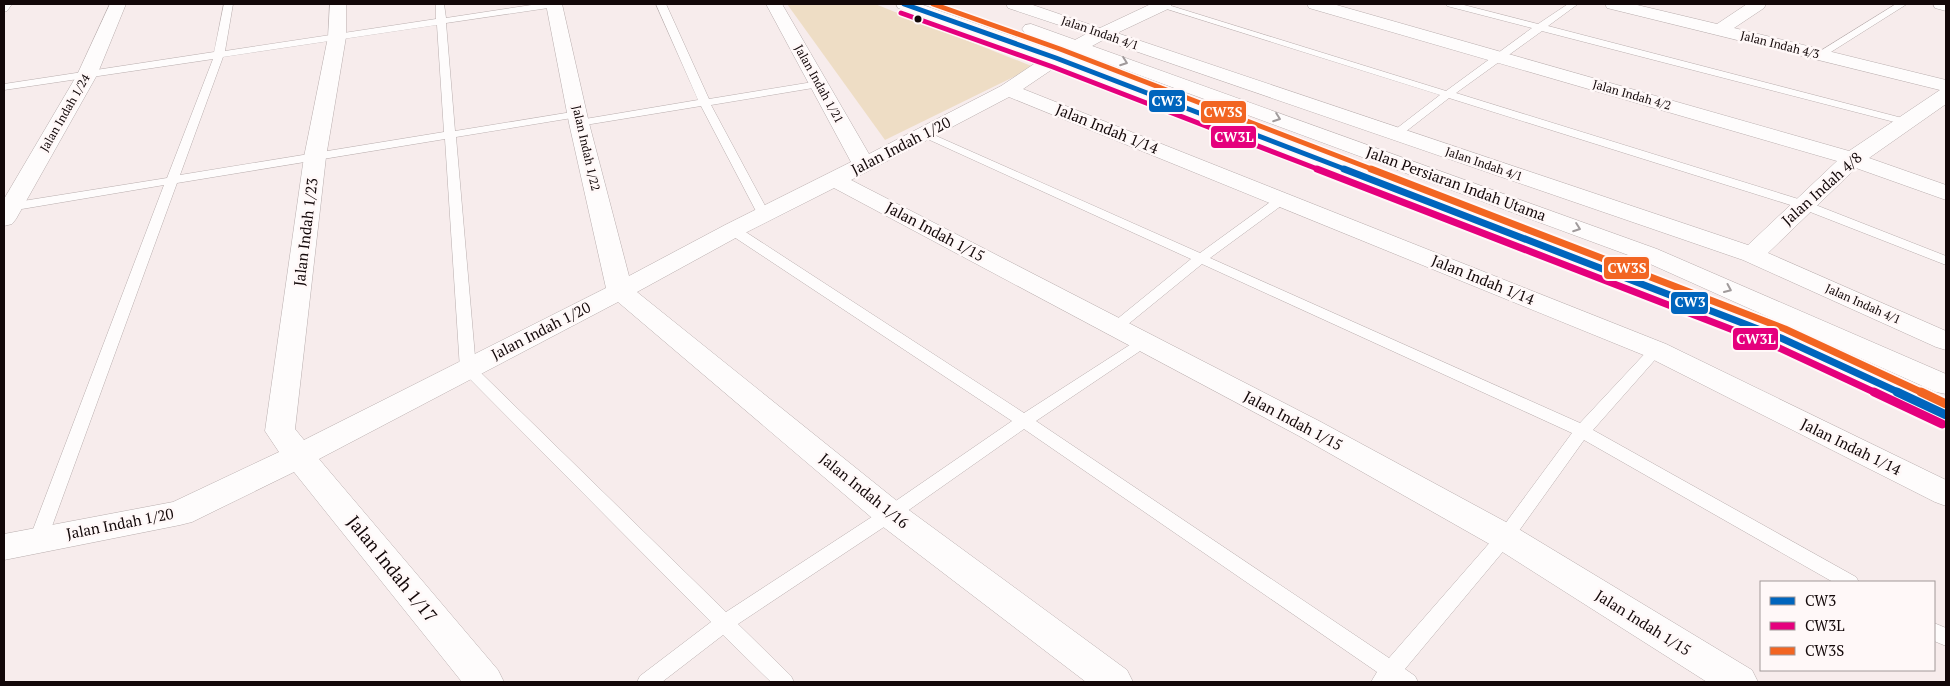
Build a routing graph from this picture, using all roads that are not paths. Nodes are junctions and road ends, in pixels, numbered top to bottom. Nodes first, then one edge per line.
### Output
1 (7, 4) edge
2 (118, 4) edge
3 (228, 4) edge
4 (338, 4) edge
5 (440, 4) edge
6 (554, 4) edge
7 (661, 4) edge
8 (774, 4) edge
9 (904, 4) edge
10 (958, 4) edge
11 (1014, 4) edge
12 (1160, 4) edge
13 (1316, 4) edge
14 (1450, 4) edge
15 (1574, 4) edge
16 (1613, 4) edge
17 (1758, 4) edge
18 (1902, 4) edge
19 (1941, 4) edge
20 (1946, 6) edge
21 (4, 9) edge
22 (441, 22) junction
23 (1539, 28) junction
24 (1720, 30) junction
25 (1101, 33) junction
26 (337, 37) junction
27 (1078, 46) junction
28 (219, 55) junction
29 (1818, 55) junction
30 (1498, 56) junction
31 (1056, 58) junction
32 (87, 75) junction
33 (819, 84) junction
34 (1946, 86) edge
35 (4, 87) edge
36 (1008, 90) junction
37 (1448, 95) junction
38 (1946, 95) edge
39 (705, 103) junction
40 (579, 119) junction
41 (1906, 122) junction
42 (925, 134) junction
43 (1396, 134) junction
44 (450, 135) junction
45 (315, 157) junction
46 (1852, 159) junction
47 (864, 165) junction
48 (173, 180) junction
49 (835, 180) junction
50 (1946, 193) edge
51 (1281, 200) junction
52 (1804, 205) junction
53 (6, 211) edge
54 (764, 215) junction
55 (733, 230) junction
56 (1752, 255) junction
57 (1200, 259) junction
58 (1946, 261) edge
59 (620, 291) junction
60 (1116, 327) junction
61 (1946, 341) edge
62 (1144, 342) junction
63 (1656, 350) junction
64 (468, 369) junction
65 (1946, 385) edge
66 (1946, 415) edge
67 (1024, 421) junction
68 (1582, 431) junction
69 (298, 456) junction
70 (1946, 494) edge
71 (890, 514) junction
72 (1505, 538) junction
73 (38, 540) junction
74 (4, 547) edge
75 (1847, 581) edge
76 (724, 623) junction
77 (1935, 632) edge
78 (1946, 638) edge
79 (1386, 677) edge
80 (484, 682) edge
81 (647, 682) edge
82 (784, 682) edge
83 (1114, 682) edge
84 (1408, 682) edge
85 (1739, 682) edge

1 - 21 lane
2 - 32 street, Jalan Indah 1/24
3 - 28 lane
4 - 26 street, Jalan Indah 1/23
5 - 22 lane
6 - 22 lane
6 - 40 street, Jalan Indah 1/22
7 - 39 lane
8 - 33 street, Jalan Indah 1/21
9 - 31 street, Jalan Persiaran Indah Utama
10 - 27 street, Jalan Persiaran Indah Utama
11 - 25 street, Jalan Indah 4/1
12 - 25 street, Jalan Indah 1/20
12 - 37 lane
13 - 30 street, Jalan Indah 4/2
14 - 23 lane
15 - 23 lane
16 - 24 street, Jalan Indah 4/3
17 - 24 street
18 - 29 lane
19 - 20 street
22 - 26 lane
22 - 44 lane
23 - 30 lane
23 - 41 lane
24 - 29 street, Jalan Indah 4/3
25 - 27 street, Jalan Indah 1/20
25 - 43 street, Jalan Indah 4/1
26 - 28 lane
26 - 45 street, Jalan Indah 1/23
27 - 31 street, Jalan Indah 1/20
27 -> 65 street, Jalan Persiaran Indah Utama
28 - 32 lane
28 - 48 lane
29 - 34 street, Jalan Indah 4/3
30 - 37 lane
30 - 46 street, Jalan Indah 4/2
31 - 36 street, Jalan Indah 1/20
31 - 66 street, Jalan Persiaran Indah Utama
32 - 35 lane
32 - 53 street, Jalan Indah 1/24
33 - 39 lane
33 - 47 street, Jalan Indah 1/21
36 - 42 street, Jalan Indah 1/20
36 - 51 street, Jalan Indah 1/14
37 - 43 lane
37 - 52 lane
38 - 41 street, Jalan Indah 4/8
39 - 40 lane
39 - 54 lane
40 - 44 lane
40 - 59 street, Jalan Indah 1/22
41 - 46 street, Jalan Indah 4/8
42 - 47 street, Jalan Indah 1/20
42 - 57 lane
43 - 56 street, Jalan Indah 4/1
44 - 45 lane
44 - 64 lane
45 - 48 lane
45 - 69 street, Jalan Indah 1/23
46 - 50 street, Jalan Indah 4/2
46 - 52 street, Jalan Indah 4/8
47 - 49 street, Jalan Indah 1/20
48 - 53 lane
48 - 73 lane
49 - 54 street, Jalan Indah 1/20
49 - 60 street, Jalan Indah 1/15
51 - 57 lane
51 - 63 street, Jalan Indah 1/14
52 - 56 street, Jalan Indah 4/8
52 - 58 lane
54 - 55 street, Jalan Indah 1/20
55 - 59 street, Jalan Indah 1/20
55 - 67 lane
56 - 61 street, Jalan Indah 4/1
57 - 60 lane
57 - 68 lane
59 - 64 street, Jalan Indah 1/20
59 - 71 street, Jalan Indah 1/16
60 - 62 street, Jalan Indah 1/15
62 - 67 lane
62 - 72 street, Jalan Indah 1/15
63 - 68 lane
63 - 70 street, Jalan Indah 1/14
64 - 69 street, Jalan Indah 1/20
64 - 76 lane
67 - 71 lane
67 - 79 lane
68 - 72 lane
68 - 75 lane
69 - 73 street, Jalan Indah 1/20
69 - 80 street, Jalan Indah 1/17
71 - 76 lane
71 - 83 street, Jalan Indah 1/16
72 - 79 lane
72 - 85 street, Jalan Indah 1/15
73 - 74 street, Jalan Indah 1/20
76 - 81 lane
76 - 82 lane
77 - 78 lane
79 - 84 lane

